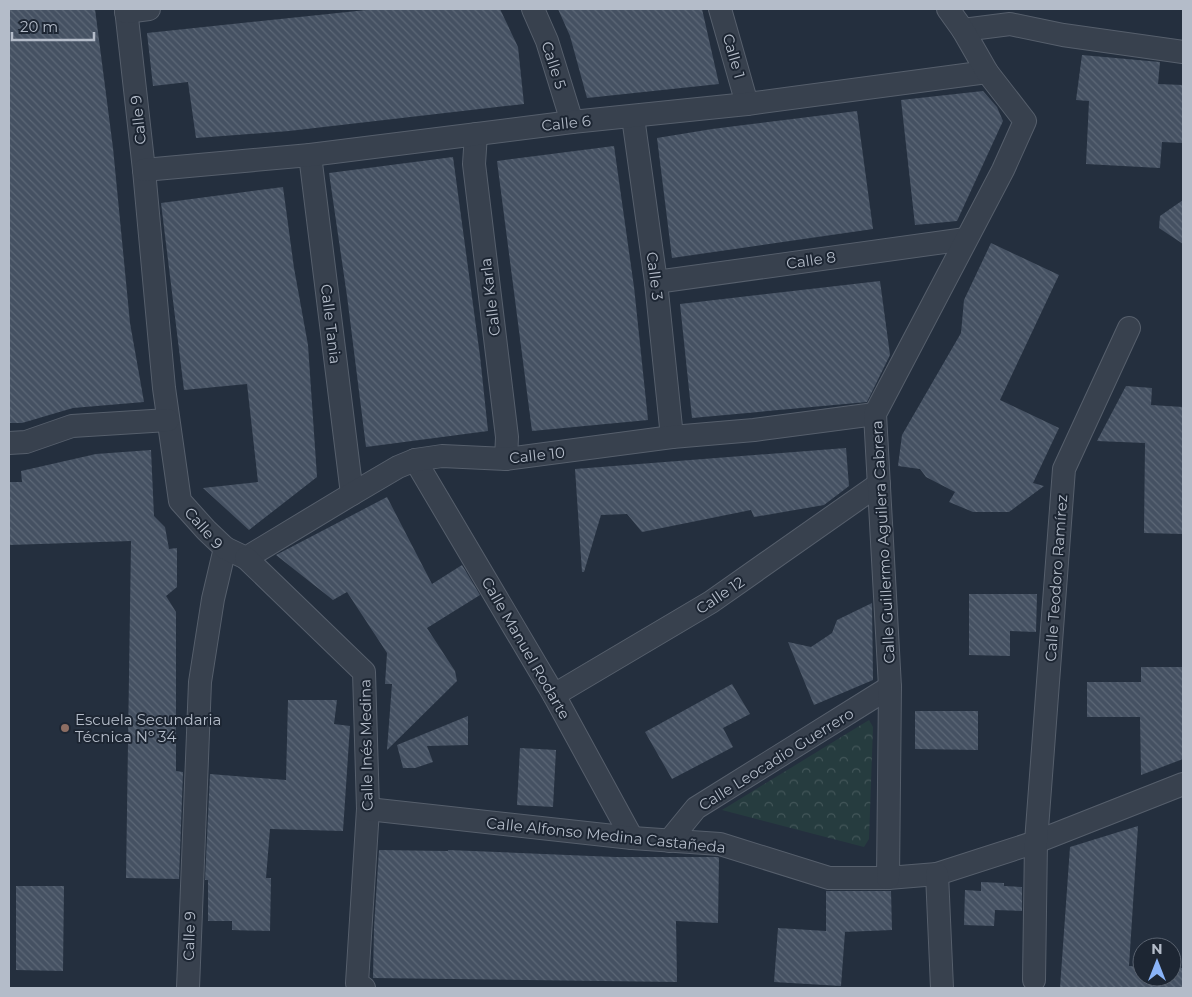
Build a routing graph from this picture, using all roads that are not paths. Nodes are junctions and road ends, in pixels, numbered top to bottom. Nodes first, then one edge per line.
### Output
1 (149, 9) edge
2 (533, 9) edge
3 (720, 9) edge
4 (948, 9) edge
5 (126, 10) edge
6 (963, 30) junction
7 (1183, 52) edge
8 (987, 72) junction
9 (747, 104) junction
10 (633, 117) junction
11 (572, 122) junction
12 (476, 134) junction
13 (310, 155) junction
14 (144, 170) junction
15 (966, 239) junction
16 (656, 282) junction
17 (1129, 328) dead end
18 (875, 414) junction
19 (168, 420) junction
20 (672, 437) junction
21 (9, 442) edge
22 (506, 459) junction
23 (415, 460) junction
24 (879, 484) junction
25 (352, 494) junction
26 (225, 548) junction
27 (246, 558) junction
28 (890, 687) junction
29 (554, 694) junction
30 (1183, 784) edge
31 (368, 809) junction
32 (632, 838) junction
33 (669, 841) junction
34 (1036, 842) junction
35 (937, 874) junction
36 (888, 878) junction
37 (1034, 980) dead end
38 (361, 985) edge
39 (188, 988) edge
40 (942, 988) edge

1 - 5 street
2 - 11 street, Calle 5
3 - 9 street, Calle 1
4 - 6 street
5 - 14 street, Calle 9
6 - 7 street
6 - 8 street
8 - 9 street, Calle 6
8 - 15 street, Calle Guillermo Aguilera Cabrera
9 - 10 street, Calle 6
10 - 11 street, Calle 6
10 - 16 street, Calle 3
11 - 12 street, Calle 6
12 - 13 street, Calle 6
12 - 22 street, Calle Karla
13 - 14 street, Calle 6
13 - 25 street, Calle Tania
14 - 19 street, Calle 9
15 - 16 street, Calle 8
15 - 18 street, Calle Guillermo Aguilera Cabrera
16 - 20 street, Calle 3
17 - 34 street, Calle Teodoro Ramírez
18 - 20 street, Calle 10
18 - 24 street, Calle Guillermo Aguilera Cabrera
19 - 21 street
19 - 26 street, Calle 9
20 - 22 street, Calle 10
22 - 23 street, Calle 10
23 - 25 street, Calle 10
23 - 29 street, Calle Manuel Rodarte
24 - 28 street, Calle Guillermo Aguilera Cabrera
24 - 29 street, Calle 12
25 - 27 street, Calle 10
26 - 27 street
26 - 39 street, Calle 9
27 - 31 street, Calle Inés Medina
28 - 33 street, Calle Leocadio Guerrero
28 - 36 street, Calle Guillermo Aguilera Cabrera
29 - 32 street, Calle Manuel Rodarte
30 - 34 street, Calle Alfonso Medina Castañeda
31 - 32 street, Calle Alfonso Medina Castañeda
31 - 38 street, Calle Inés Medina
32 - 33 street, Calle Alfonso Medina Castañeda
33 - 36 street, Calle Alfonso Medina Castañeda
34 - 35 street, Calle Alfonso Medina Castañeda
34 - 37 street, Calle Teodoro Ramírez
35 - 36 street, Calle Alfonso Medina Castañeda
35 - 40 street

